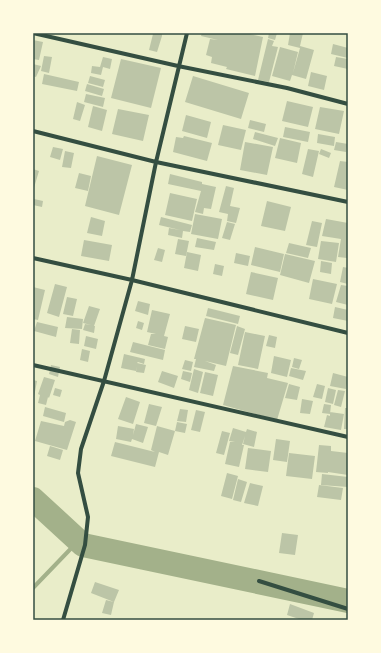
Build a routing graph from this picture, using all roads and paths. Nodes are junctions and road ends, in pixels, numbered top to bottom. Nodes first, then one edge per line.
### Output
1 (33, 33) edge
2 (187, 33) edge
3 (178, 66) junction
4 (348, 104) edge
5 (33, 131) edge
6 (156, 162) junction
7 (348, 202) edge
8 (33, 258) edge
9 (132, 280) junction
10 (348, 333) edge
11 (33, 365) edge
12 (104, 381) junction
13 (348, 437) edge
14 (259, 581) dead end
15 (348, 610) edge
16 (63, 620) edge

1 - 3 street
2 - 3 street
3 - 4 street
3 - 6 street
5 - 6 street
6 - 7 street
6 - 9 street
8 - 9 street
9 - 10 street
9 - 12 street
11 - 12 street
12 - 13 street
12 - 16 street
14 - 15 street

